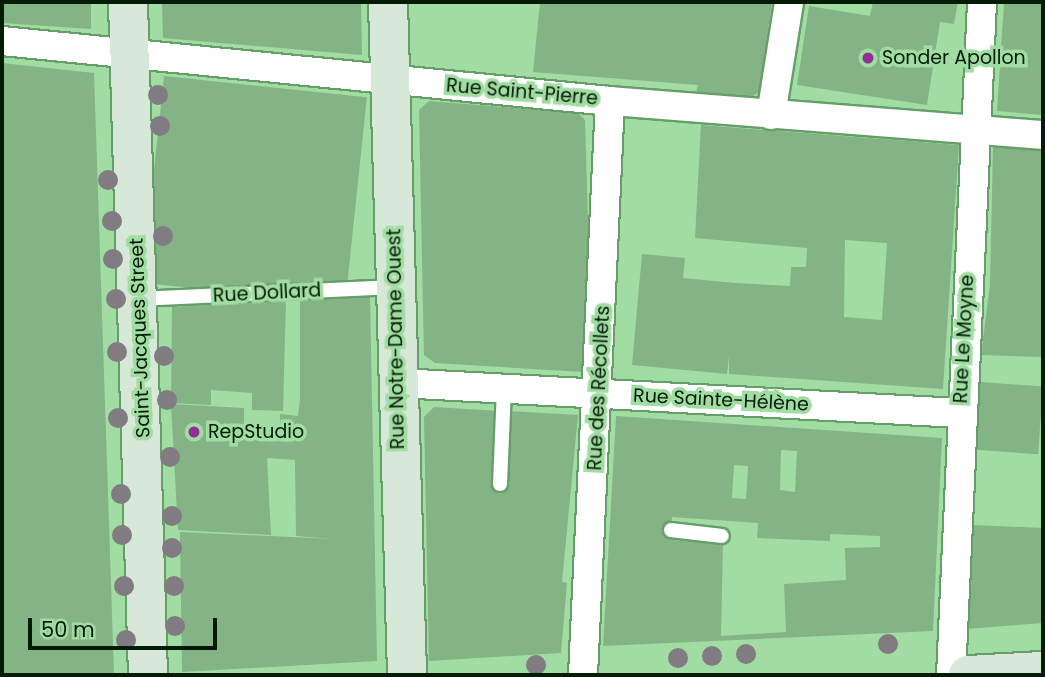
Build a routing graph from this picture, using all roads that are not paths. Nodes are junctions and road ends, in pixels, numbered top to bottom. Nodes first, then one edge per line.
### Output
1 (128, 2) edge
2 (388, 2) edge
3 (789, 2) edge
4 (982, 2) edge
5 (2, 41) edge
6 (130, 55) junction
7 (391, 80) junction
8 (610, 101) junction
9 (771, 115) junction
10 (975, 129) junction
11 (1043, 135) edge
12 (396, 286) junction
13 (139, 299) junction
14 (398, 383) junction
15 (504, 390) junction
16 (599, 394) junction
17 (960, 413) junction
18 (500, 484) dead end
19 (671, 530) dead end
20 (722, 536) dead end
21 (1043, 671) edge
22 (148, 675) edge
23 (407, 675) edge
24 (583, 675) edge
25 (951, 675) edge
26 (968, 675) edge

1 - 6 street, Saint-Jacques Street
2 - 7 street, Rue Notre-Dame Ouest
3 - 9 street
4 - 10 street, Rue Le Moyne
5 - 6 street, Rue Saint-Pierre
6 - 7 street, Rue Saint-Pierre
6 - 13 street, Saint-Jacques Street
7 - 8 street, Rue Saint-Pierre
7 - 12 street, Rue Notre-Dame Ouest
8 - 9 street, Rue Saint-Pierre
8 - 16 street, Rue des Récollets
9 - 10 street, Rue Saint-Pierre
10 - 11 street, Rue Saint-Pierre
10 - 17 street, Rue Le Moyne
12 - 13 lane, Rue Dollard
12 - 14 street, Rue Notre-Dame Ouest
13 - 22 street, Saint-Jacques Street
14 - 15 street, Rue Sainte-Hélène
14 - 23 street, Rue Notre-Dame Ouest
15 - 16 street, Rue Sainte-Hélène
15 - 18 lane
16 - 17 street, Rue Sainte-Hélène
16 - 24 street, Rue des Récollets
17 - 25 street, Rue Le Moyne
19 - 20 lane
21 - 26 street

